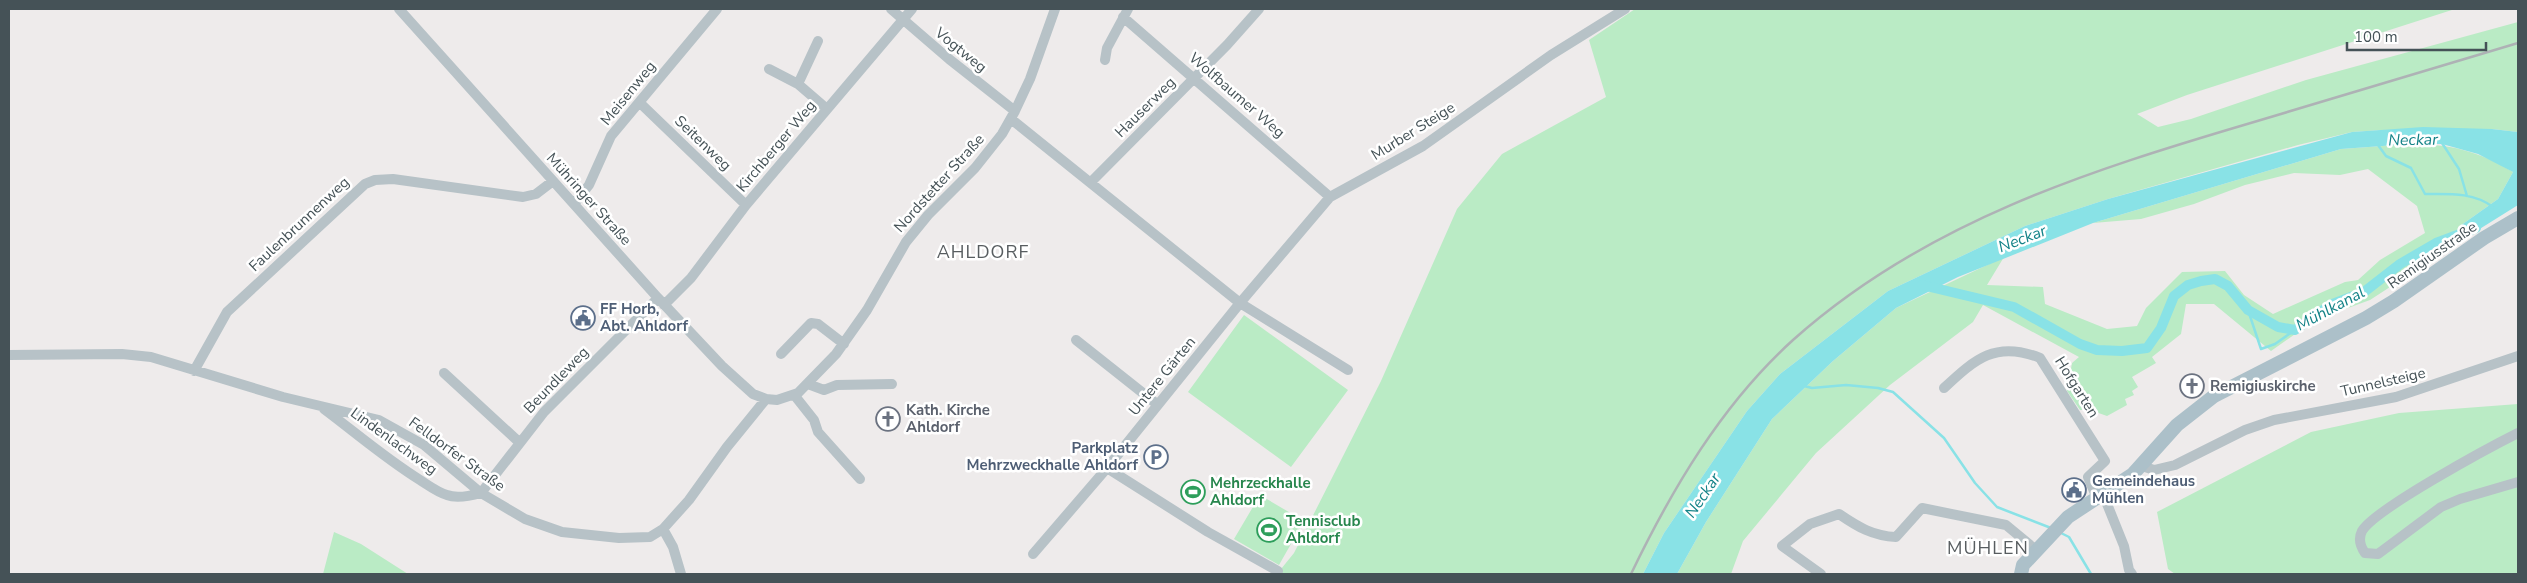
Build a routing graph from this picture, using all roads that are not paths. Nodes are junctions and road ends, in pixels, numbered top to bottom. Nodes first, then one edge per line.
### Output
1 (399, 9) edge
2 (717, 9) edge
3 (891, 9) edge
4 (912, 9) edge
5 (1055, 9) edge
6 (1259, 9) edge
7 (1625, 9) edge
8 (1126, 13) edge
9 (903, 20) junction
10 (818, 41) dead end
11 (1105, 60) dead end
12 (769, 69) dead end
13 (1194, 79) junction
14 (798, 84) junction
15 (640, 102) junction
16 (827, 109) junction
17 (1013, 115) junction
18 (553, 182) junction
19 (1091, 182) junction
20 (1330, 196) junction
21 (574, 204) junction
22 (746, 205) junction
23 (2518, 218) edge
24 (661, 301) junction
25 (1240, 302) junction
26 (1076, 340) dead end
27 (844, 344) junction
28 (782, 354) dead end
29 (9, 355) edge
30 (2518, 356) edge
31 (1348, 370) dead end
32 (194, 371) junction
33 (444, 373) dead end
34 (808, 384) junction
35 (892, 384) dead end
36 (1944, 388) dead end
37 (795, 396) junction
38 (766, 399) junction
39 (1158, 404) junction
40 (321, 406) junction
41 (2518, 433) edge
42 (519, 442) junction
43 (2142, 466) junction
44 (1108, 468) junction
45 (860, 479) dead end
46 (2518, 482) edge
47 (480, 493) junction
48 (2100, 496) junction
49 (663, 529) junction
50 (2036, 550) junction
51 (1033, 554) dead end
52 (1278, 570) dead end
53 (681, 574) edge
54 (1821, 574) edge
55 (2021, 574) edge
56 (2132, 574) edge

1 - 18 street, Mühringer Straße
2 - 15 street, Meisenweg
3 - 9 street, Vogtweg
4 - 9 street, Kirchberger Weg
5 - 17 street, Nordstetter Straße
6 - 13 street, Hauserweg
7 - 20 street, Murber Steige
8 - 11 street
8 - 13 street, Wolfbaumer Weg
9 - 16 street, Kirchberger Weg
9 - 17 street, Vogtweg
10 - 14 street
12 - 14 street
13 - 19 street, Hauserweg
13 - 20 street, Wolfbaumer Weg
14 - 16 street
15 - 21 street, Meisenweg
15 - 22 street, Seitenweg
16 - 22 street, Kirchberger Weg
17 - 19 street
17 - 27 street, Nordstetter Straße
18 - 21 street, Mühringer Straße
18 - 32 street, Faulenbrunnenweg
19 - 25 street
20 - 25 street, Murber Steige
21 - 24 street, Mühringer Straße
22 - 24 street, Kirchberger Weg
23 - 43 main road, Remigiusstraße
24 - 38 street, Mühringer Straße
24 - 42 street, Beundleweg
25 - 31 street
25 - 39 street, Untere Gärten
26 - 39 street
27 - 28 street
27 - 34 street, Nordstetter Straße
29 - 32 street, Felldorfer Straße
30 - 43 street, Tunnelsteige
32 - 40 street, Felldorfer Straße
33 - 42 street
34 - 35 street
34 - 37 street, Nordstetter Straße
36 - 48 street, Hofgarten
37 - 38 street
37 - 45 street
38 - 49 street, Felldorfer Straße
39 - 44 street, Untere Gärten
40 - 47 street, Felldorfer Straße
40 - 47 street, Lindenlachweg
41 - 46 street
42 - 47 street, Beundleweg
43 - 48 main road, Remigiusstraße
44 - 51 street, Untere Gärten
44 - 52 street
47 - 49 street, Felldorfer Straße
48 - 50 main road, Remigiusstraße
48 - 56 street
49 - 53 street
50 - 54 street
50 - 55 main road, Remigiusstraße

